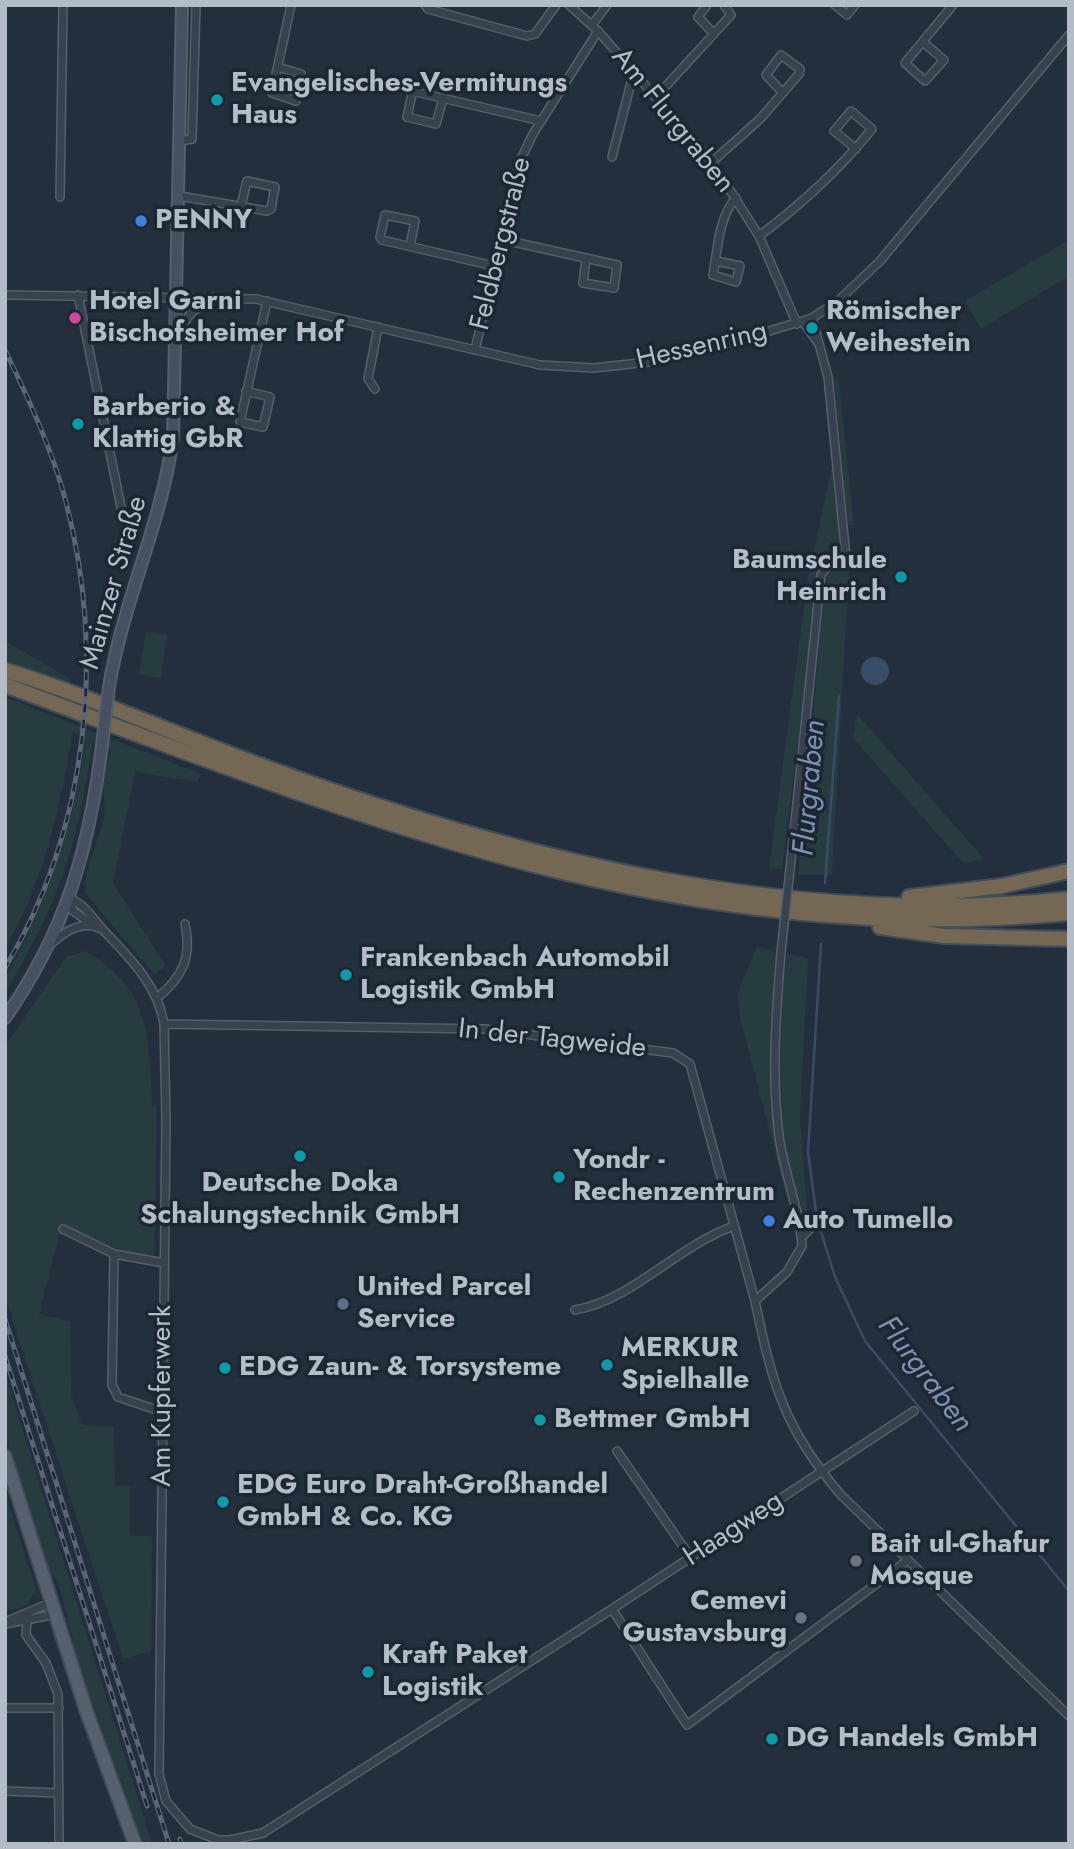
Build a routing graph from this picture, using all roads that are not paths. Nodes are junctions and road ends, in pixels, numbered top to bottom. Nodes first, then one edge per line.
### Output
1 (63, 5) edge
2 (182, 5) edge
3 (196, 5) edge
4 (291, 5) edge
5 (425, 5) edge
6 (448, 5) edge
7 (556, 5) edge
8 (569, 5) edge
9 (607, 5) edge
10 (707, 5) edge
11 (724, 5) edge
12 (835, 5) edge
13 (855, 5) edge
14 (953, 5) edge
15 (446, 14) junction
16 (595, 28) junction
17 (714, 34) junction
18 (1069, 35) edge
19 (923, 42) junction
20 (278, 67) junction
21 (634, 71) junction
22 (783, 93) junction
23 (656, 97) junction
24 (443, 98) junction
25 (541, 121) junction
26 (180, 141) junction
27 (856, 149) junction
28 (612, 157) dead end
29 (712, 162) junction
30 (180, 196) junction
31 (60, 197) dead end
32 (736, 198) junction
33 (240, 206) junction
34 (759, 236) junction
35 (500, 239) junction
36 (410, 246) junction
37 (586, 259) junction
38 (716, 261) dead end
39 (494, 266) junction
40 (9, 295) dead end
41 (78, 295) junction
42 (176, 296) junction
43 (214, 296) junction
44 (267, 301) junction
45 (812, 318) junction
46 (800, 323) junction
47 (378, 327) junction
48 (176, 334) junction
49 (822, 348) junction
50 (475, 350) junction
51 (375, 389) dead end
52 (246, 391) junction
53 (121, 507) dead end
54 (5, 670) edge
55 (5, 685) edge
56 (1069, 871) edge
57 (69, 898) junction
58 (810, 899) junction
59 (1069, 899) edge
60 (1069, 913) edge
61 (845, 918) junction
62 (185, 924) dead end
63 (94, 925) junction
64 (105, 931) junction
65 (1069, 939) edge
66 (45, 950) junction
67 (157, 998) junction
68 (5, 1018) edge
69 (164, 1024) junction
70 (734, 1226) junction
71 (63, 1229) dead end
72 (810, 1229) dead end
73 (802, 1237) junction
74 (114, 1254) junction
75 (164, 1263) junction
76 (755, 1301) junction
77 (575, 1310) dead end
78 (914, 1411) dead end
79 (163, 1412) junction
80 (617, 1451) dead end
81 (5, 1456) edge
82 (822, 1472) junction
83 (691, 1559) junction
84 (907, 1561) junction
85 (54, 1608) junction
86 (612, 1609) junction
87 (27, 1621) junction
88 (5, 1623) edge
89 (5, 1708) edge
90 (59, 1708) junction
91 (1069, 1716) edge
92 (5, 1791) edge
93 (59, 1793) junction
94 (230, 1840) joint
95 (59, 1844) edge
96 (135, 1844) edge

1 - 31 street
2 - 26 main road, Mainzer Straße
3 - 26 street, Mainzer Straße
4 - 20 street
5 - 15 street
6 - 15 street
7 - 15 street
8 - 16 street, Am Flurgraben
9 - 16 street, Feldbergstraße
10 - 17 street
11 - 17 street
12 - 13 street
14 - 19 street
16 - 21 street, Am Flurgraben
16 - 25 street, Feldbergstraße
17 - 23 street
18 - 45 street, Hessenring
19 - 19 street
20 - 20 street
21 - 23 street, Am Flurgraben
21 - 28 street
22 - 22 street
22 - 29 street
23 - 29 street, Am Flurgraben
24 - 24 street
24 - 25 street
25 - 35 street, Feldbergstraße
26 - 30 main road, Mainzer Straße
27 - 27 street
27 - 34 street
29 - 32 street, Am Flurgraben
30 - 33 street
30 - 42 main road, Mainzer Straße
32 - 34 street, Am Flurgraben
32 - 38 street
33 - 33 street
34 - 46 street, Am Flurgraben
35 - 37 street
35 - 39 street, Feldbergstraße
36 - 36 street
36 - 39 street
37 - 37 street
39 - 50 street, Feldbergstraße
40 - 41 street, Hessenring
41 - 42 street, Hessenring
41 - 53 street
42 - 43 street, Hessenring
42 - 48 main road, Mainzer Straße
43 - 44 street, Hessenring
43 - 48 street
44 - 47 street, Hessenring
44 - 52 street
45 - 46 street, Hessenring
45 - 49 street
46 - 49 street, Am Flurgraben
46 - 50 street, Hessenring
47 - 50 street, Hessenring
47 - 51 street
48 - 57 main road, Mainzer Straße, bridge
49 - 73 street, bridge
52 - 52 street
54 - 58 highway
55 - 61 highway
56 - 58 highway
57 - 63 street, Am Kupferwerk
57 - 64 street, Am Kupferwerk
57 - 66 main road, Mainzer Straße
58 - 59 highway
60 - 61 highway
61 - 65 highway
62 - 67 street
63 - 64 street, Am Kupferwerk
63 - 66 street
64 - 67 street, Am Kupferwerk
66 - 68 main road, Mainzer Straße
67 - 69 street, Am Kupferwerk
69 - 70 street, In der Tagweide
69 - 75 street, Am Kupferwerk
70 - 76 street, In der Tagweide
70 - 77 street
71 - 74 street
72 - 73 street
73 - 76 street
74 - 75 street
74 - 79 street
75 - 79 street, Am Kupferwerk
76 - 82 street
78 - 82 street, Haagweg
79 - 94 street, Am Kupferwerk
80 - 83 street
81 - 85 main road
82 - 83 street, Haagweg
82 - 84 street
83 - 86 street, Haagweg
84 - 86 street
84 - 91 street
85 - 87 street
85 - 88 street
85 - 96 main road
86 - 94 street, Haagweg
87 - 88 street
87 - 90 street
89 - 90 street
90 - 93 street
92 - 93 street
93 - 95 street

